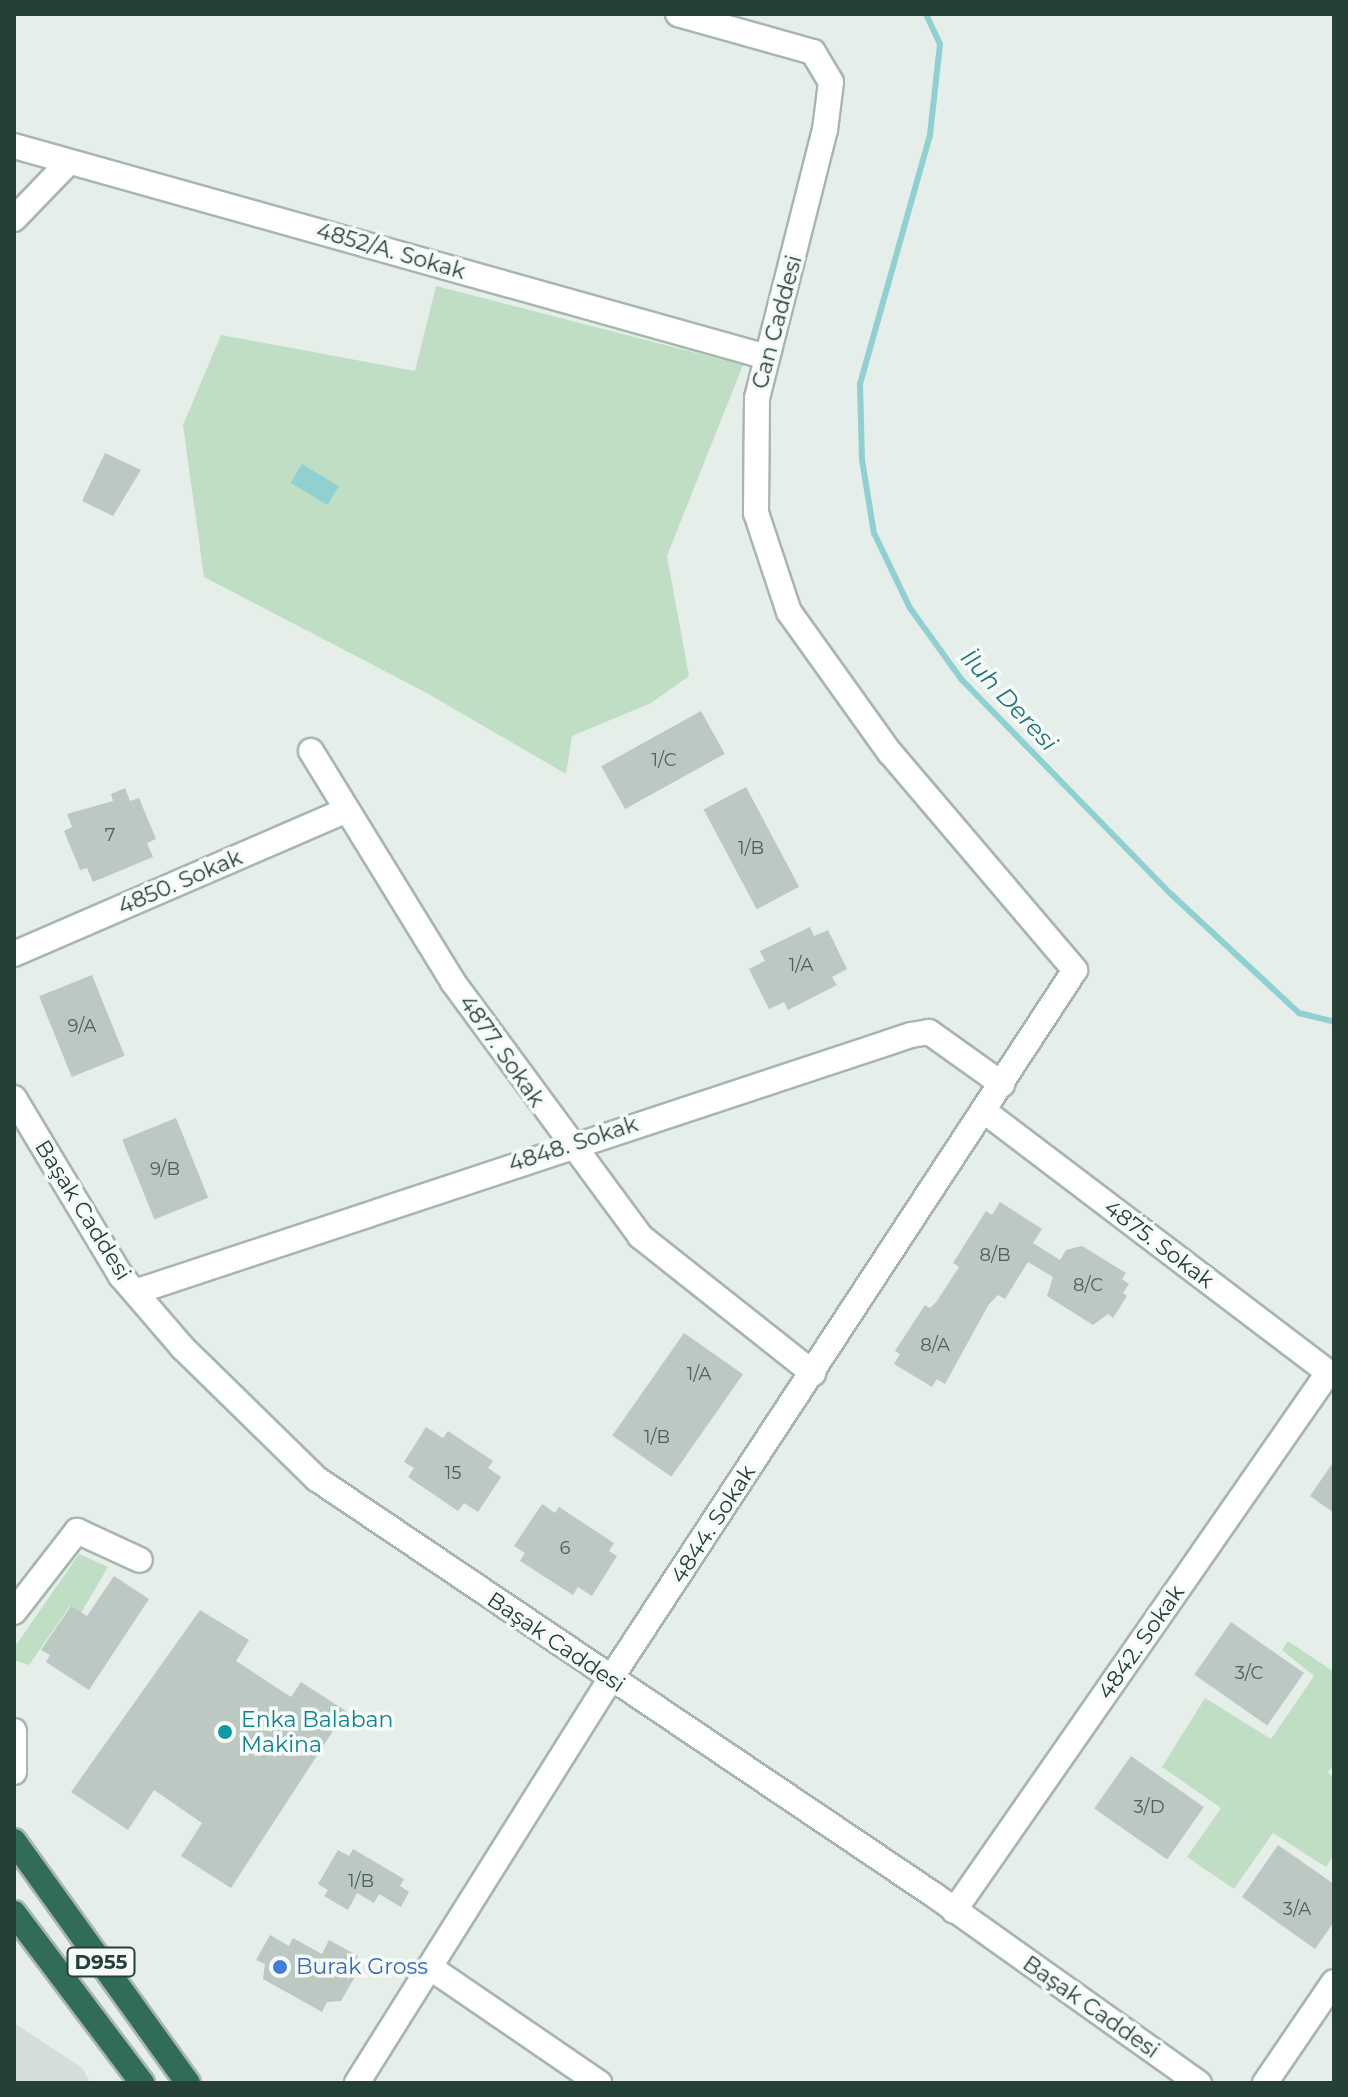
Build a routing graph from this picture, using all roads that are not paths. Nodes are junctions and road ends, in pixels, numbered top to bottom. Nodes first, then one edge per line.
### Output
1 (678, 14) edge
2 (14, 146) edge
3 (69, 162) junction
4 (14, 219) edge
5 (767, 357) junction
6 (311, 751) dead end
7 (345, 811) junction
8 (14, 954) edge
9 (1075, 970) joint
10 (1002, 1084) junction
11 (14, 1098) edge
12 (984, 1111) junction
13 (569, 1145) junction
14 (135, 1292) junction
15 (813, 1373) junction
16 (1331, 1375) edge
17 (140, 1560) dead end
18 (14, 1612) edge
19 (611, 1678) junction
20 (14, 1731) edge
21 (14, 1772) edge
22 (14, 1841) edge
23 (954, 1911) junction
24 (14, 1913) edge
25 (431, 1968) junction
26 (1334, 1982) edge
27 (142, 2083) edge
28 (188, 2083) edge
29 (357, 2083) edge
30 (599, 2083) edge
31 (1199, 2083) edge
32 (1265, 2083) edge

1 - 5 street, Can Caddesi
2 - 3 street, 4852/A. Sokak
3 - 4 street
3 - 5 street, 4852/A. Sokak
5 - 9 street, Can Caddesi
6 - 7 street, 4877. Sokak
7 - 8 street, 4850. Sokak
7 - 13 street, 4877. Sokak
9 - 10 street, 4844. Sokak
10 - 12 street, 4844. Sokak
10 - 13 street, 4848. Sokak
11 - 14 street, Başak Caddesi
12 - 15 street, 4844. Sokak
12 - 16 street, 4875. Sokak
13 - 14 street, 4848. Sokak
13 - 15 street, 4877. Sokak
14 - 19 street, Başak Caddesi
15 - 19 street, 4844. Sokak
16 - 23 street, 4842. Sokak
17 - 18 street
19 - 23 street, Başak Caddesi
19 - 25 street, 4844. Sokak
20 - 21 street
22 - 28 highway, D955
23 - 31 street, Başak Caddesi
24 - 27 highway, D955
25 - 29 street, 4844. Sokak
25 - 30 street
26 - 32 street

